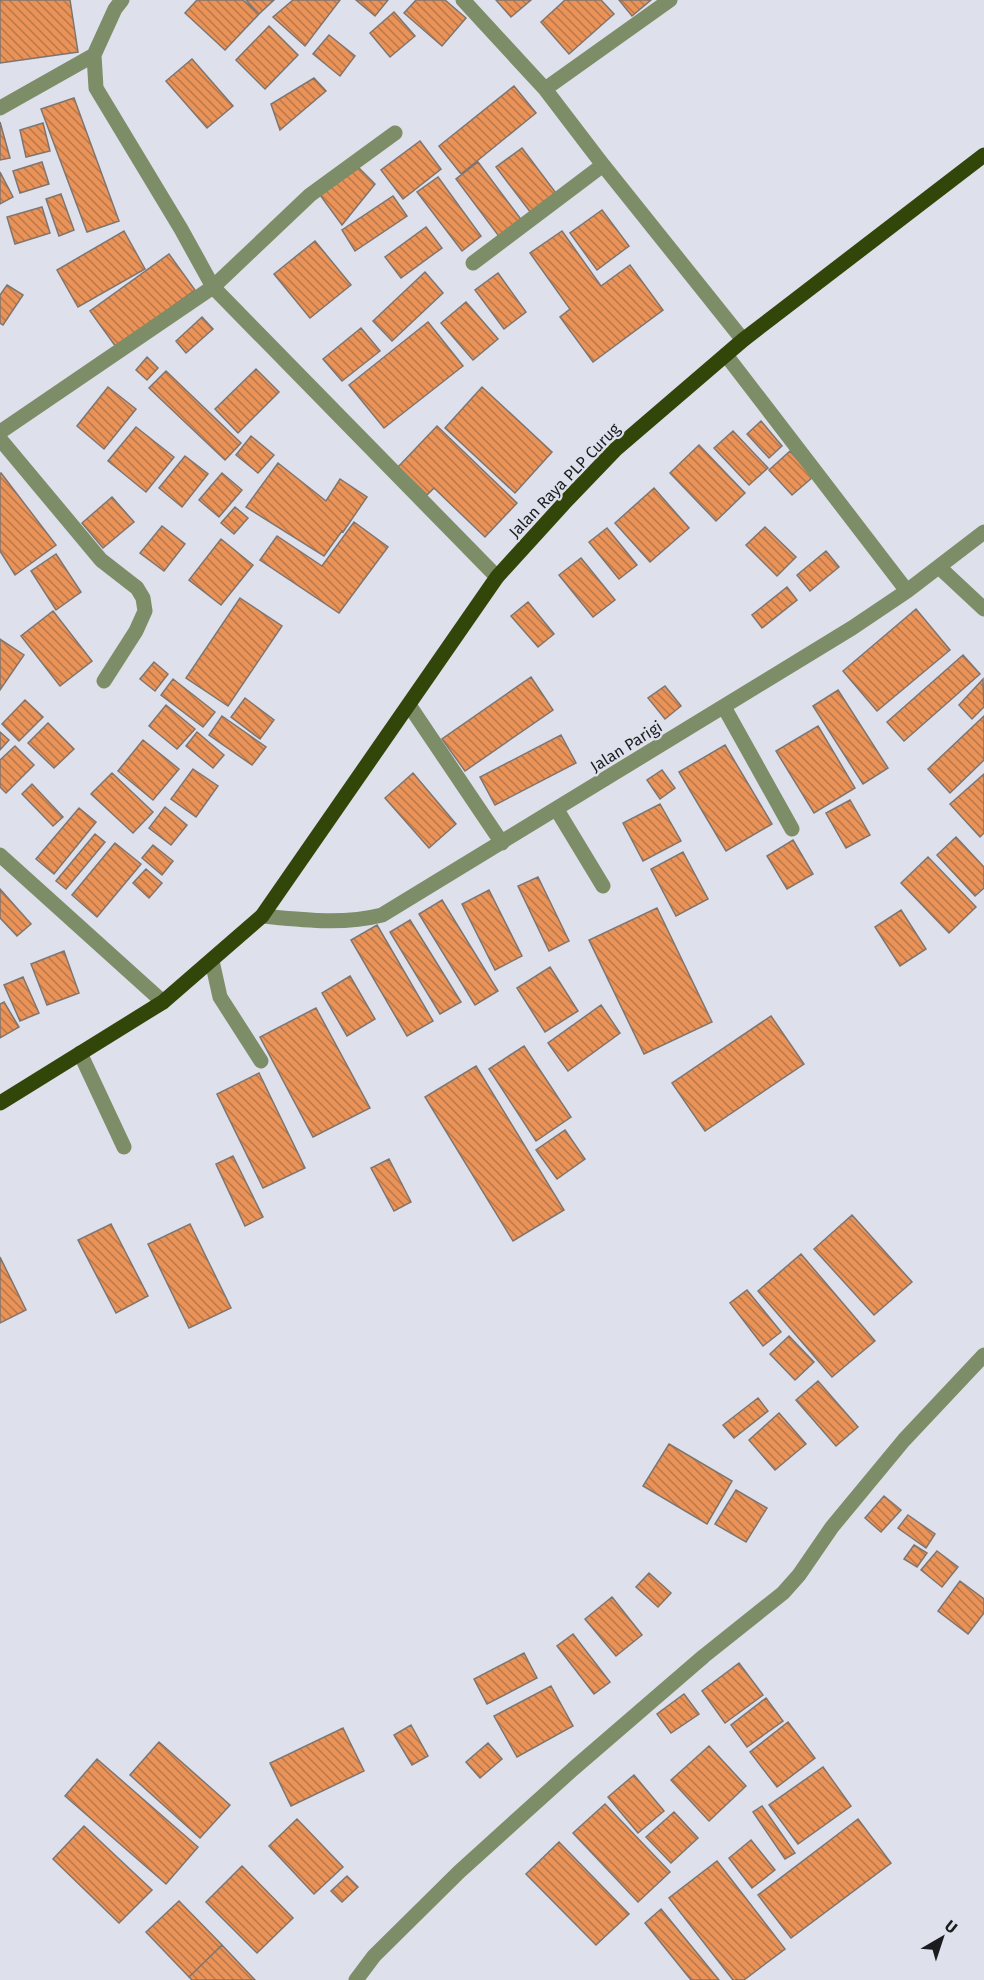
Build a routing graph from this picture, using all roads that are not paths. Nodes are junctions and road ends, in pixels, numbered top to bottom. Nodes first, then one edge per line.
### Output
1 (122, 0) edge
2 (463, 0) edge
3 (670, 0) edge
4 (94, 55) junction
5 (545, 89) junction
6 (0, 108) edge
7 (395, 133) dead end
8 (984, 155) edge
9 (603, 165) junction
10 (473, 263) dead end
11 (213, 287) junction
12 (743, 340) junction
13 (726, 355) junction
14 (0, 432) edge
15 (0, 439) edge
16 (984, 532) edge
17 (939, 567) junction
18 (497, 577) junction
19 (907, 591) junction
20 (984, 609) edge
21 (104, 681) dead end
22 (409, 705) junction
23 (724, 707) junction
24 (557, 810) junction
25 (792, 829) dead end
26 (502, 843) junction
27 (0, 855) edge
28 (603, 886) dead end
29 (262, 916) junction
30 (212, 961) junction
31 (163, 1002) junction
32 (80, 1053) junction
33 (261, 1061) dead end
34 (0, 1103) edge
35 (124, 1147) dead end
36 (984, 1355) edge
37 (356, 1980) edge

1 - 4 street
2 - 5 street
3 - 5 street
4 - 6 street
4 - 11 street
5 - 9 street
7 - 11 street
8 - 12 main road, Jalan Raya PLP Curug
9 - 10 street
9 - 12 street
11 - 14 street
11 - 18 street
12 - 13 main road, Jalan Raya PLP Curug
13 - 18 main road, Jalan Raya PLP Curug
13 - 19 street
15 - 21 street
16 - 17 street, Jalan Parigi
17 - 19 street, Jalan Parigi
17 - 20 street
18 - 22 main road, Jalan Raya PLP Curug
19 - 23 street, Jalan Parigi
22 - 26 street
22 - 29 main road, Jalan Raya PLP Curug
23 - 24 street, Jalan Parigi
23 - 25 street
24 - 26 street, Jalan Parigi
24 - 28 street
26 - 29 street, Jalan Parigi
27 - 31 street
29 - 30 main road, Jalan Raya PLP Curug
30 - 31 main road, Jalan Raya PLP Curug
30 - 33 street
31 - 32 main road, Jalan Raya PLP Curug
32 - 34 main road, Jalan Raya PLP Curug
32 - 35 street
36 - 37 street

